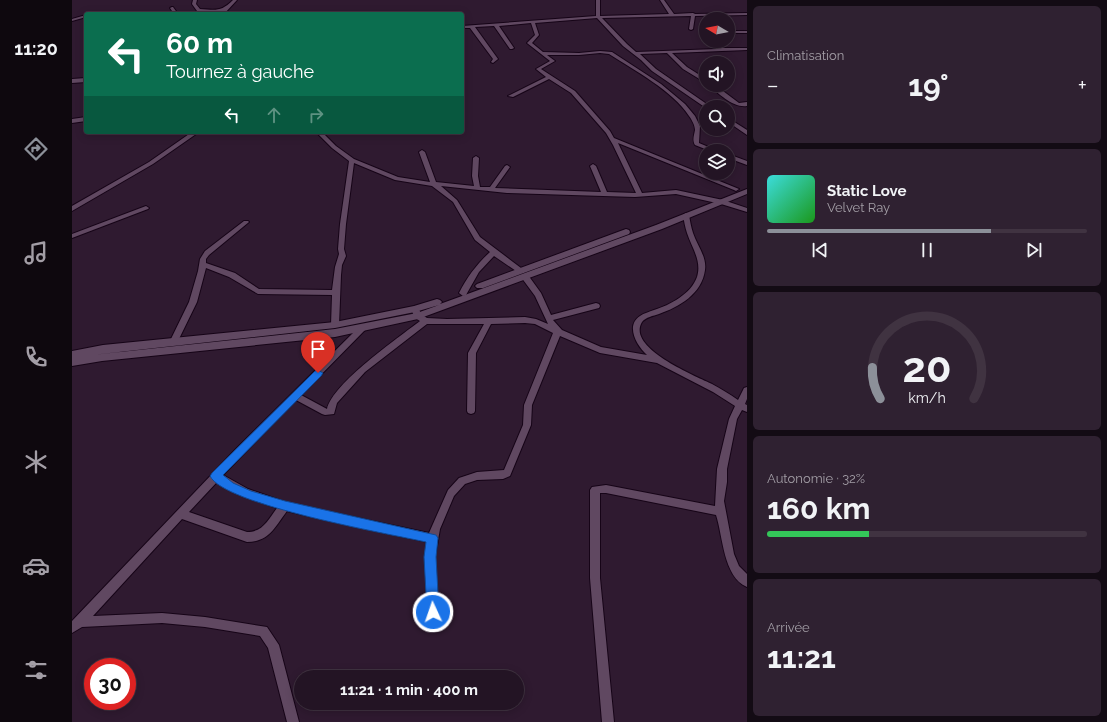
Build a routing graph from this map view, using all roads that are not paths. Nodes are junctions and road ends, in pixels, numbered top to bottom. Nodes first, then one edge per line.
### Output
1 (195, 0) edge
2 (235, 0) edge
3 (598, 0) edge
4 (662, 0) edge
5 (172, 8) dead end
6 (226, 9) junction
7 (216, 11) joint
8 (175, 12) edge
9 (199, 12) edge
10 (224, 12) edge
11 (672, 14) junction
12 (693, 14) junction
13 (747, 14) edge
14 (84, 17) edge
15 (598, 17) junction
16 (72, 20) edge
17 (533, 22) junction
18 (496, 25) junction
19 (464, 27) edge
20 (472, 27) junction
21 (691, 28) dead end
22 (735, 32) edge
23 (747, 32) edge
24 (512, 48) dead end
25 (719, 48) edge
26 (747, 49) edge
27 (721, 50) junction
28 (668, 52) junction
29 (543, 53) junction
30 (635, 53) junction
31 (493, 62) dead end
32 (84, 76) edge
33 (549, 77) junction
34 (699, 77) edge
35 (79, 80) junction
36 (84, 80) edge
37 (72, 81) edge
38 (721, 92) edge
39 (511, 96) dead end
40 (699, 101) edge
41 (747, 104) edge
42 (84, 120) edge
43 (72, 121) edge
44 (735, 125) edge
45 (747, 133) edge
46 (193, 134) edge
47 (321, 134) edge
48 (613, 140) junction
49 (699, 145) edge
50 (422, 152) dead end
51 (476, 158) dead end
52 (735, 159) edge
53 (352, 160) junction
54 (747, 163) edge
55 (507, 166) dead end
56 (593, 166) dead end
57 (434, 184) junction
58 (747, 184) edge
59 (477, 188) junction
60 (736, 189) junction
61 (491, 190) junction
62 (747, 191) edge
63 (604, 193) junction
64 (640, 195) junction
65 (711, 200) junction
66 (723, 202) junction
67 (146, 208) dead end
68 (72, 209) edge
69 (747, 210) edge
70 (686, 215) junction
71 (246, 222) dead end
72 (72, 236) edge
73 (494, 252) junction
74 (203, 264) junction
75 (523, 274) junction
76 (334, 293) junction
77 (463, 293) junction
78 (596, 306) dead end
79 (419, 316) junction
80 (549, 318) junction
81 (489, 321) junction
82 (335, 325) junction
83 (362, 328) junction
84 (558, 330) junction
85 (174, 341) junction
86 (72, 355) edge
87 (659, 361) junction
88 (72, 362) edge
89 (747, 390) edge
90 (296, 396) junction
91 (744, 407) edge
92 (471, 411) dead end
93 (216, 476) junction
94 (285, 506) junction
95 (720, 511) junction
96 (180, 514) junction
97 (432, 538) junction
98 (747, 582) edge
99 (76, 624) edge
100 (434, 625) dead end
101 (293, 722) edge
102 (608, 722) edge

1 - 9 street
2 - 6 street
3 - 15 street
4 - 11 street
5 - 8 street
6 - 7 street
6 - 10 street
7 - 9 street
11 - 12 street
11 - 15 street
12 - 13 street
12 - 21 street
14 - 16 street
15 - 17 street
15 - 30 street
17 - 18 street
17 - 29 street
18 - 20 street
18 - 24 street
19 - 20 street
20 - 31 street
22 - 23 street
25 - 27 street
26 - 27 street
27 - 28 street
28 - 30 street
28 - 34 street
29 - 33 street
29 - 49 street
30 - 40 street
32 - 35 street
33 - 39 street
33 - 48 street
35 - 36 street
35 - 37 street
38 - 41 street
42 - 43 street
44 - 45 street
46 - 68 street
47 - 53 street
48 - 60 street
48 - 64 street
50 - 57 street
51 - 59 street
52 - 54 street
53 - 57 street
53 - 76 street
55 - 61 street
56 - 63 street
57 - 59 street
57 - 73 street
58 - 60 street
59 - 61 street
60 - 65 street
61 - 63 street
62 - 66 street
63 - 64 street
64 - 65 street
65 - 66 street
65 - 75 street
66 - 69 street
66 - 70 street
67 - 72 street
70 - 75 street
70 - 87 street
71 - 74 street
73 - 75 street
73 - 77 street
74 - 76 street
74 - 85 street
75 - 77 street
75 - 79 street
75 - 80 street
76 - 82 street
77 - 79 street
78 - 80 street
79 - 81 street
79 - 82 street
79 - 83 street
79 - 90 street
80 - 84 street
81 - 84 street
81 - 92 street
82 - 85 street
83 - 88 street
83 - 90 street
84 - 87 street
84 - 97 street
85 - 86 street
87 - 91 street
89 - 91 street
90 - 93 street
91 - 95 street
93 - 94 street
93 - 96 street
94 - 96 street
94 - 97 street
95 - 98 street
95 - 102 street
96 - 99 street
97 - 100 street
99 - 101 street

